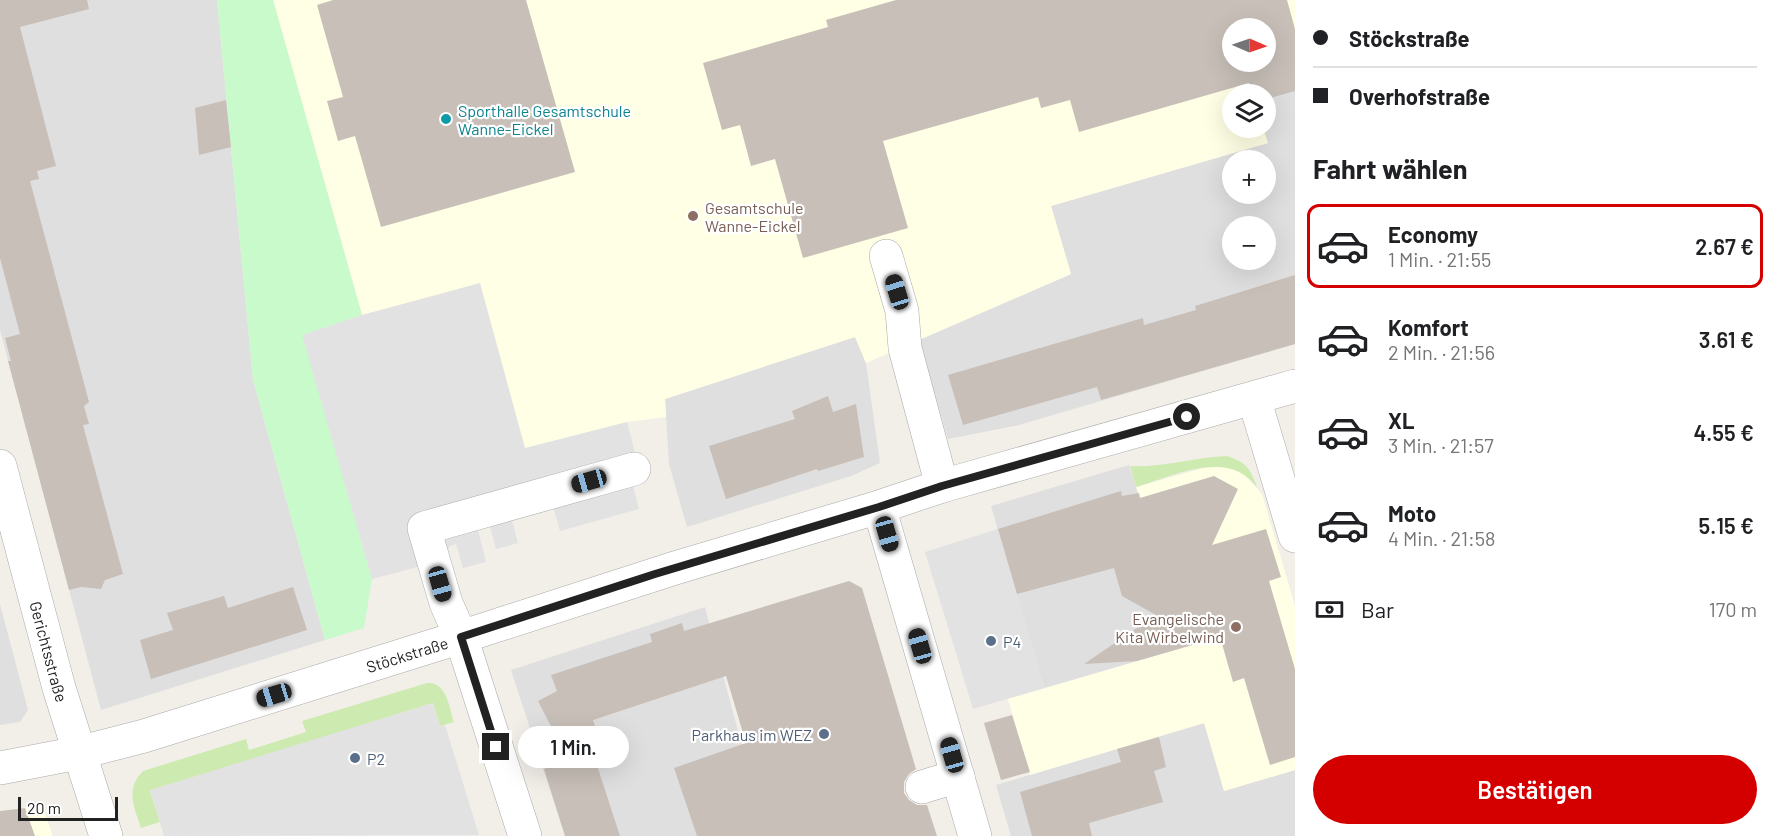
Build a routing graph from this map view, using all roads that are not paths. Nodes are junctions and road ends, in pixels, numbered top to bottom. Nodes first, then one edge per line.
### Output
1 (886, 256) dead end
2 (1295, 386) edge
3 (1254, 398) junction
4 (0, 466) edge
5 (634, 468) dead end
6 (942, 486) junction
7 (879, 507) junction
8 (1295, 536) edge
9 (461, 637) junction
10 (78, 753) junction
11 (0, 768) edge
12 (958, 776) junction
13 (922, 787) dead end
14 (106, 836) edge
15 (525, 836) edge
16 (975, 836) edge

1 - 6 street
2 - 3 street, Stöckstraße
3 - 6 street, Stöckstraße
3 - 8 street
4 - 10 street, Gerichtsstraße
5 - 9 street
6 - 7 street, Stöckstraße
7 - 9 street, Stöckstraße
7 - 12 street
9 - 10 street, Stöckstraße
9 - 15 street
10 - 11 street, Stöckstraße
10 - 14 street, Gerichtsstraße
12 - 13 street
12 - 16 street

